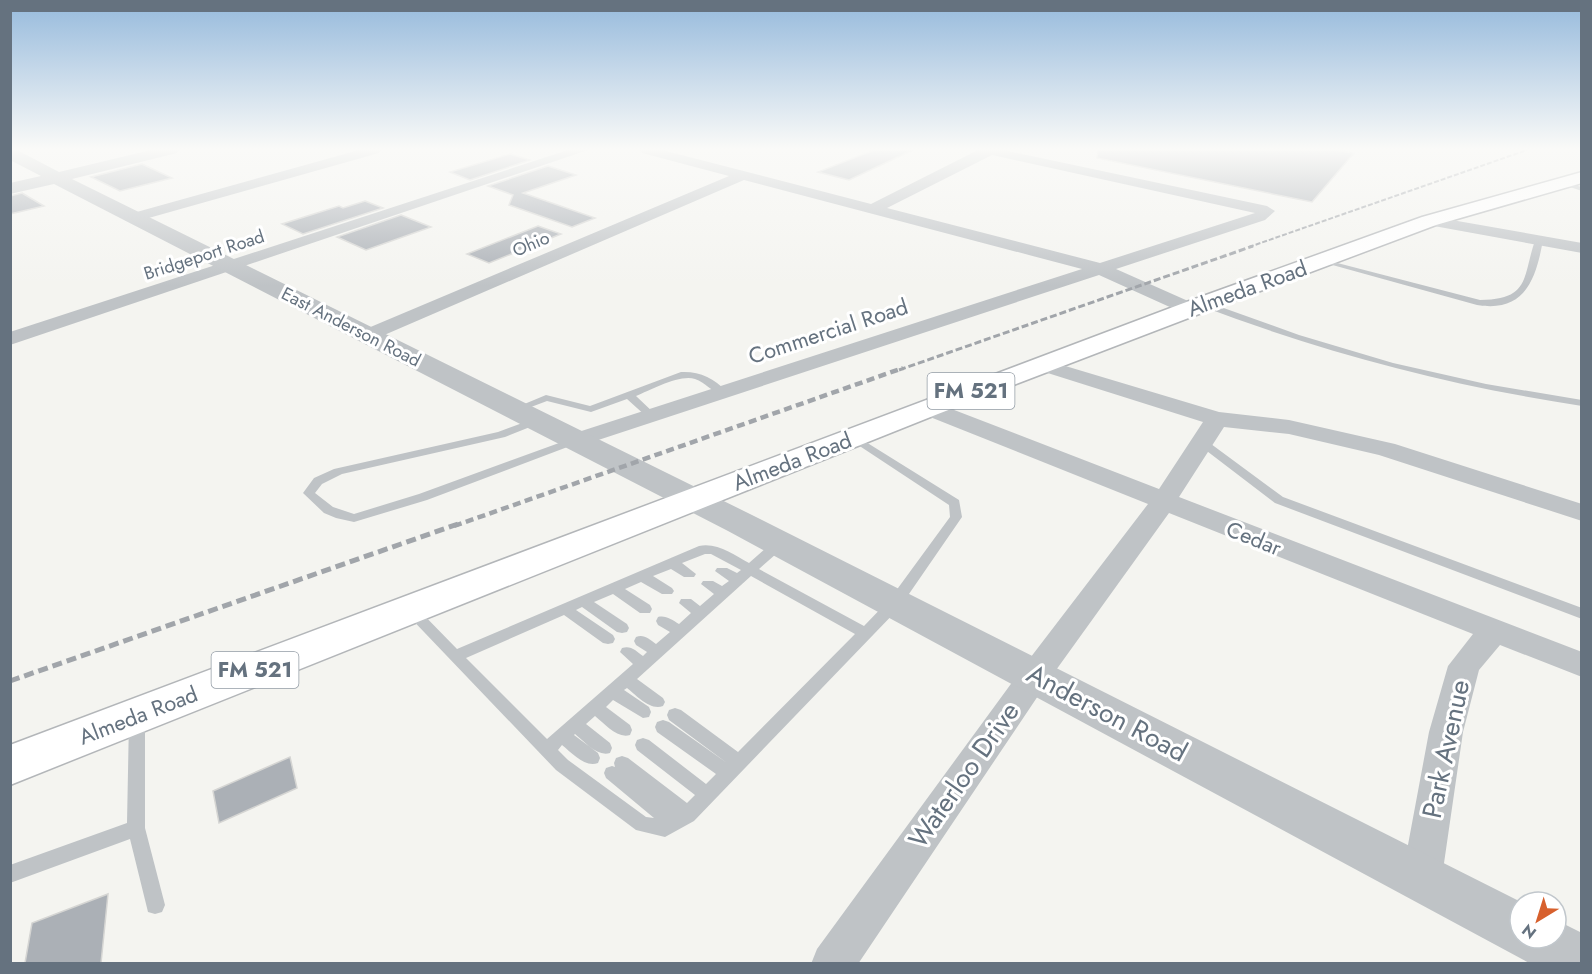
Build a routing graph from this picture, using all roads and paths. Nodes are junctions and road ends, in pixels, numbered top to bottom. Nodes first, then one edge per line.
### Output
1 (91, 195) edge
2 (212, 195) edge
3 (444, 195) edge
4 (695, 195) edge
5 (821, 195) edge
6 (900, 195) edge
7 (1196, 195) edge
8 (1513, 195) edge
9 (1480, 205) junction
10 (873, 209) junction
11 (132, 218) junction
12 (1429, 220) junction
13 (1502, 232) junction
14 (1539, 240) junction
15 (1581, 248) edge
16 (1322, 261) junction
17 (232, 266) junction
18 (1098, 268) junction
19 (1197, 306) junction
20 (368, 335) junction
21 (10, 339) edge
22 (1042, 364) junction
23 (721, 391) junction
24 (629, 395) junction
25 (1581, 403) edge
26 (928, 408) junction
27 (513, 410) junction
28 (651, 415) junction
29 (1217, 419) junction
30 (536, 421) junction
31 (853, 437) junction
32 (574, 441) junction
33 (1203, 443) junction
34 (692, 500) junction
35 (1163, 502) junction
36 (1581, 513) edge
37 (672, 563) junction
38 (756, 565) junction
39 (722, 571) dead end
40 (689, 574) dead end
41 (642, 576) junction
42 (708, 584) dead end
43 (614, 588) junction
44 (667, 591) dead end
45 (723, 593) junction
46 (583, 601) junction
47 (686, 603) dead end
48 (895, 603) junction
49 (565, 609) junction
50 (645, 609) dead end
51 (410, 610) junction
52 (701, 613) junction
53 (1581, 614) edge
54 (663, 621) dead end
55 (622, 628) dead end
56 (680, 631) junction
57 (1493, 632) junction
58 (865, 633) junction
59 (608, 639) dead end
60 (641, 641) dead end
61 (627, 652) dead end
62 (657, 652) junction
63 (455, 656) junction
64 (643, 664) junction
65 (1581, 665) edge
66 (1035, 675) junction
67 (626, 679) junction
68 (613, 691) junction
69 (657, 702) dead end
70 (595, 707) junction
71 (643, 712) dead end
72 (137, 716) junction
73 (669, 721) dead end
74 (569, 730) junction
75 (624, 730) dead end
76 (643, 745) dead end
77 (547, 749) junction
78 (598, 753) dead end
79 (10, 765) edge
80 (617, 768) dead end
81 (734, 768) junction
82 (708, 795) junction
83 (681, 819) junction
84 (136, 828) junction
85 (10, 874) edge
86 (1422, 877) junction
87 (154, 905) dead end
88 (1508, 923) edge
89 (1558, 950) edge
90 (1581, 962) edge
91 (831, 963) edge

1 - 11 street, East Anderson Road
2 - 11 street
3 - 17 street, Bridgeport Road
4 - 20 street, Ohio
5 - 10 street
6 - 10 street
7 - 18 street, Commercial Road
8 - 9 main road, Almeda Road / FM 521
9 - 12 main road, Almeda Road / FM 521
9 - 13 street
10 - 18 street
11 - 17 street, East Anderson Road
12 - 13 street
12 - 16 main road, Almeda Road / FM 521
13 - 14 street
14 - 15 street
14 - 16 lane
16 - 19 main road, Almeda Road / FM 521
17 - 20 street, East Anderson Road
17 - 21 street, Bridgeport Road
18 - 19 street
18 - 23 street, Commercial Road
19 - 22 main road, Almeda Road / FM 521
19 - 25 lane
20 - 27 street, East Anderson Road
22 - 26 main road, Almeda Road / FM 521
22 - 29 street
23 - 24 lane
23 - 28 street, Commercial Road
24 - 27 lane
24 - 28 lane
26 - 31 main road, Almeda Road / FM 521
26 - 35 street, Cedar
27 - 30 street, East Anderson Road
28 - 32 street, Commercial Road
29 - 33 street, Waterloo Drive
29 - 36 street
30 - 32 street, East Anderson Road
30 - 32 lane
31 - 34 main road, Almeda Road / FM 521
31 - 48 lane
32 - 34 street, East Anderson Road
33 - 35 street, Waterloo Drive
33 - 53 lane
34 - 38 street, Anderson Road
34 - 51 main road, Almeda Road / FM 521
35 - 57 street, Cedar
35 - 66 street, Waterloo Drive
37 - 38 lane
37 - 40 lane
37 - 41 lane
38 - 39 lane
38 - 45 lane
38 - 48 street, Anderson Road
38 - 58 lane
41 - 43 lane
41 - 44 lane
42 - 45 lane
43 - 46 lane
43 - 50 lane
45 - 52 lane
46 - 49 lane
46 - 55 lane
47 - 52 lane
48 - 58 lane
48 - 66 street, Anderson Road
49 - 59 lane
49 - 63 lane
51 - 63 lane
51 - 72 main road, Almeda Road / FM 521
52 - 56 lane
54 - 56 lane
56 - 62 lane
57 - 65 street, Cedar
57 - 86 street, Park Avenue
58 - 81 lane
60 - 62 lane
61 - 64 lane
62 - 64 lane
63 - 77 lane
64 - 67 lane
66 - 86 street, Anderson Road
66 - 91 street, Waterloo Drive
67 - 68 lane
67 - 69 lane
68 - 70 lane
68 - 71 lane
70 - 74 lane
70 - 75 lane
72 - 79 main road, Almeda Road / FM 521
72 - 84 lane
73 - 81 lane
74 - 77 lane
74 - 78 lane
76 - 82 lane
77 - 83 lane
80 - 83 lane
81 - 82 lane
82 - 83 lane
84 - 85 lane
84 - 87 lane
86 - 88 street, Anderson Road
89 - 90 street

